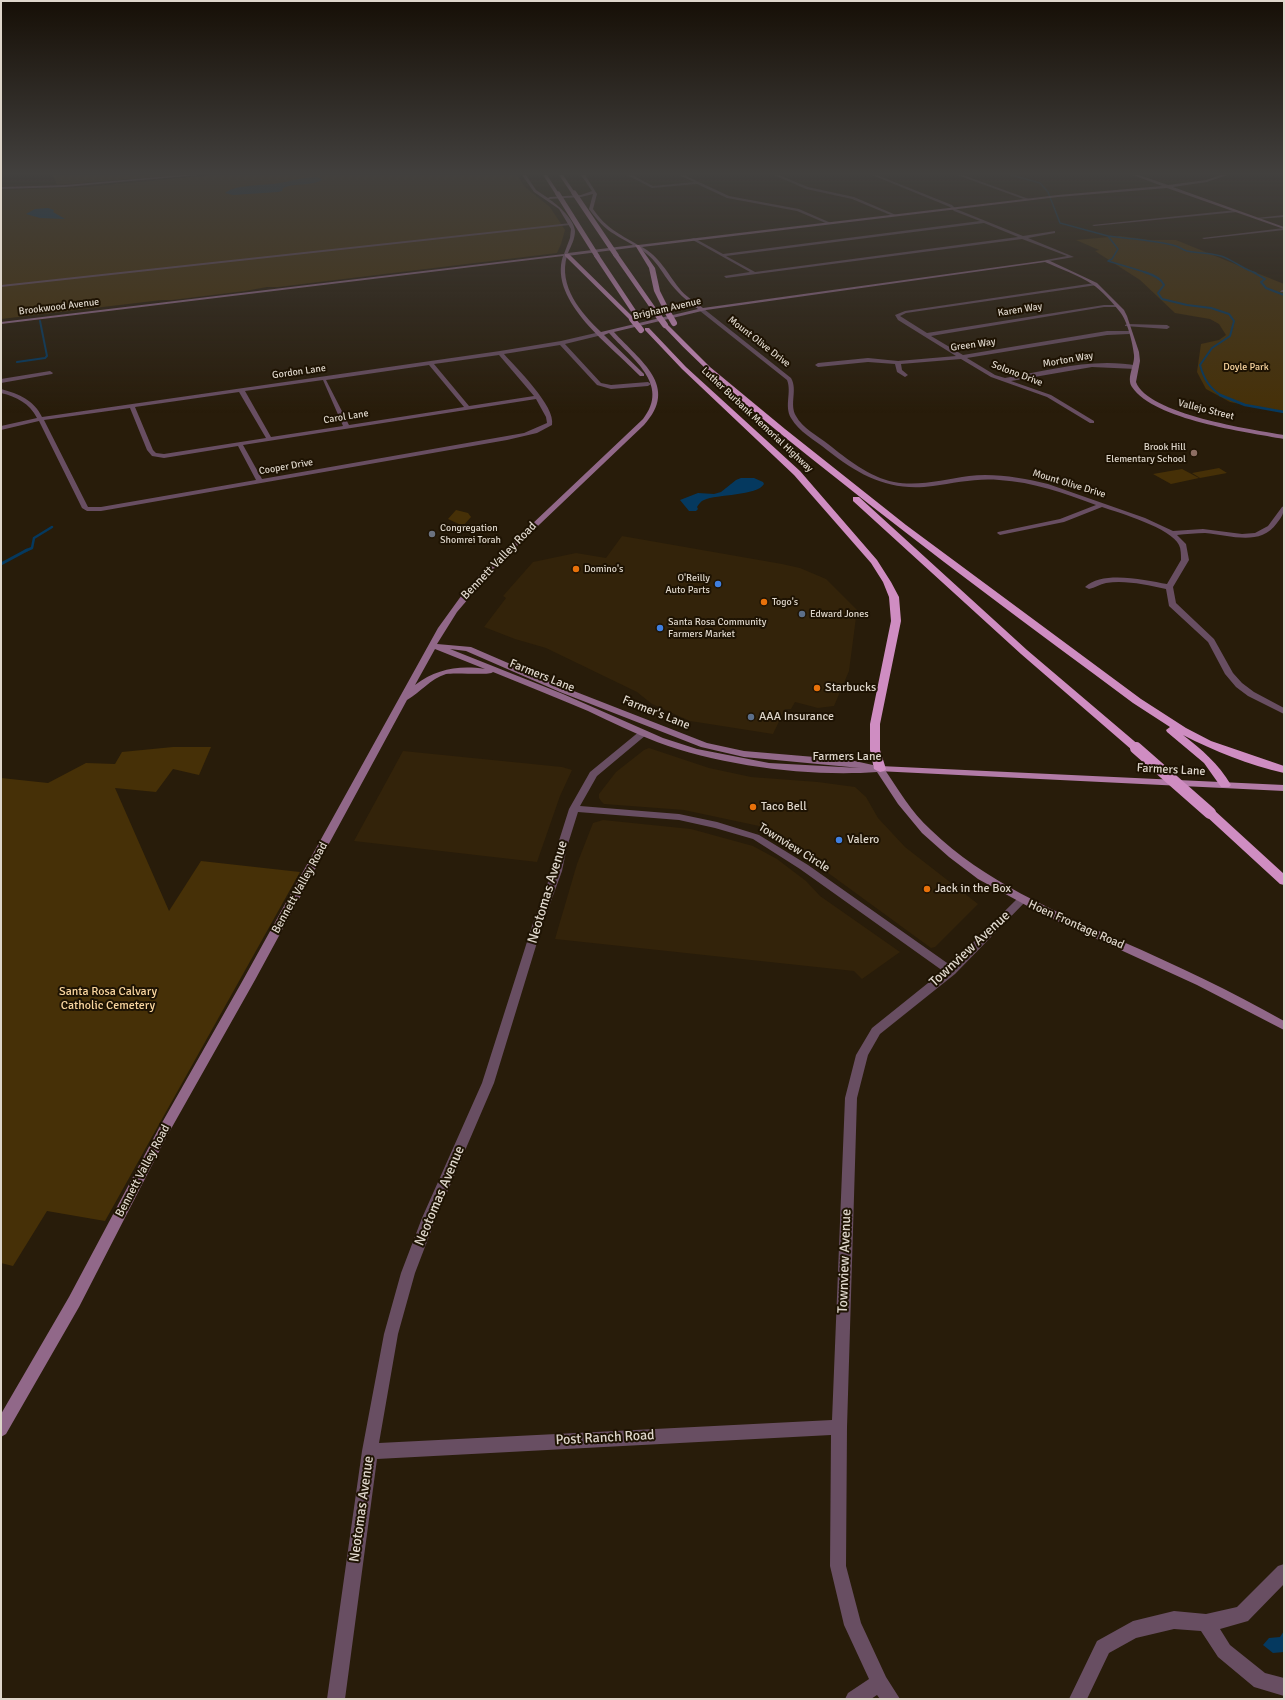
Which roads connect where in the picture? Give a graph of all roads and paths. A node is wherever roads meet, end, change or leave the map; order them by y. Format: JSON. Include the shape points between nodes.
{"nodes":[{"id":1,"x":292,"y":254,"type":"edge"},
{"id":2,"x":572,"y":254,"type":"edge"},
{"id":3,"x":596,"y":254,"type":"edge"},
{"id":4,"x":616,"y":254,"type":"edge"},
{"id":5,"x":644,"y":254,"type":"edge"},
{"id":6,"x":650,"y":254,"type":"edge"},
{"id":7,"x":719,"y":254,"type":"edge"},
{"id":8,"x":735,"y":254,"type":"edge"},
{"id":9,"x":893,"y":254,"type":"edge"},
{"id":10,"x":1063,"y":254,"type":"edge"},
{"id":11,"x":567,"y":255,"type":"junction"},
{"id":12,"x":722,"y":256,"type":"junction"},
{"id":13,"x":1046,"y":261,"type":"junction"},
{"id":14,"x":754,"y":273,"type":"junction"},
{"id":15,"x":726,"y":277,"type":"dead end"},
{"id":16,"x":1095,"y":284,"type":"junction"},
{"id":17,"x":1,"y":286,"type":"edge"},
{"id":18,"x":1117,"y":306,"type":"junction"},
{"id":19,"x":702,"y":310,"type":"junction"},
{"id":20,"x":1,"y":323,"type":"edge"},
{"id":21,"x":1127,"y":325,"type":"junction"},
{"id":22,"x":1167,"y":327,"type":"dead end"},
{"id":23,"x":644,"y":329,"type":"junction"},
{"id":24,"x":610,"y":331,"type":"junction"},
{"id":25,"x":1129,"y":332,"type":"junction"},
{"id":26,"x":600,"y":334,"type":"junction"},
{"id":27,"x":926,"y":335,"type":"junction"},
{"id":28,"x":561,"y":343,"type":"junction"},
{"id":29,"x":500,"y":353,"type":"junction"},
{"id":30,"x":961,"y":357,"type":"junction"},
{"id":31,"x":430,"y":362,"type":"junction"},
{"id":32,"x":898,"y":363,"type":"junction"},
{"id":33,"x":818,"y":365,"type":"dead end"},
{"id":34,"x":1136,"y":367,"type":"junction"},
{"id":35,"x":50,"y":373,"type":"dead end"},
{"id":36,"x":905,"y":375,"type":"dead end"},
{"id":37,"x":1,"y":381,"type":"edge"},
{"id":38,"x":325,"y":381,"type":"dead end"},
{"id":39,"x":1004,"y":381,"type":"junction"},
{"id":40,"x":648,"y":384,"type":"junction"},
{"id":41,"x":241,"y":390,"type":"junction"},
{"id":42,"x":736,"y":390,"type":"junction"},
{"id":43,"x":1,"y":392,"type":"edge"},
{"id":44,"x":655,"y":393,"type":"junction"},
{"id":45,"x":537,"y":397,"type":"junction"},
{"id":46,"x":132,"y":406,"type":"junction"},
{"id":47,"x":467,"y":407,"type":"junction"},
{"id":48,"x":41,"y":419,"type":"junction"},
{"id":49,"x":1092,"y":422,"type":"dead end"},
{"id":50,"x":347,"y":427,"type":"junction"},
{"id":51,"x":1,"y":428,"type":"edge"},
{"id":52,"x":782,"y":430,"type":"junction"},
{"id":53,"x":1284,"y":437,"type":"edge"},
{"id":54,"x":270,"y":440,"type":"junction"},
{"id":55,"x":240,"y":445,"type":"junction"},
{"id":56,"x":260,"y":482,"type":"junction"},
{"id":57,"x":1101,"y":505,"type":"junction"},
{"id":58,"x":1284,"y":508,"type":"edge"},
{"id":59,"x":1000,"y":533,"type":"dead end"},
{"id":60,"x":1172,"y":533,"type":"junction"},
{"id":61,"x":1089,"y":587,"type":"dead end"},
{"id":62,"x":1169,"y":587,"type":"junction"},
{"id":63,"x":432,"y":645,"type":"junction"},
{"id":64,"x":506,"y":675,"type":"junction"},
{"id":65,"x":1137,"y":701,"type":"junction"},
{"id":66,"x":401,"y":702,"type":"junction"},
{"id":67,"x":1284,"y":711,"type":"edge"},
{"id":68,"x":643,"y":733,"type":"junction"},
{"id":69,"x":880,"y":769,"type":"junction"},
{"id":70,"x":1284,"y":770,"type":"edge"},
{"id":71,"x":1226,"y":785,"type":"junction"},
{"id":72,"x":1284,"y":788,"type":"edge"},
{"id":73,"x":574,"y":809,"type":"junction"},
{"id":74,"x":1284,"y":881,"type":"edge"},
{"id":75,"x":1021,"y":900,"type":"junction"},
{"id":76,"x":951,"y":971,"type":"junction"},
{"id":77,"x":1284,"y":1026,"type":"edge"},
{"id":78,"x":839,"y":1426,"type":"junction"},
{"id":79,"x":1,"y":1429,"type":"edge"},
{"id":80,"x":370,"y":1451,"type":"junction"},
{"id":81,"x":1284,"y":1572,"type":"edge"},
{"id":82,"x":1206,"y":1623,"type":"junction"},
{"id":83,"x":880,"y":1683,"type":"junction"},
{"id":84,"x":1284,"y":1687,"type":"edge"},
{"id":85,"x":336,"y":1699,"type":"edge"},
{"id":86,"x":854,"y":1699,"type":"edge"},
{"id":87,"x":891,"y":1699,"type":"edge"},
{"id":88,"x":1078,"y":1699,"type":"edge"}],
"edges":[{"from":1,"to":17,"type":"street"},
{"from":2,"to":11,"type":"street","name":"Brookwood Avenue"},
{"from":3,"to":23,"type":"highway","name":"Luther Burbank Memorial Highway","bridge":true},
{"from":4,"to":42,"type":"highway","name":"Luther Burbank Memorial Highway","bridge":true,"via":[[665,325],[708,368]]},
{"from":5,"to":42,"type":"highway","bridge":true,"via":[[652,268],[657,291],[674,323],[685,339]]},
{"from":6,"to":19,"type":"street","via":[[678,290]]},
{"from":7,"to":12,"type":"street"},
{"from":8,"to":12,"type":"street"},
{"from":9,"to":14,"type":"street"},
{"from":10,"to":13,"type":"street","name":"Brigham Avenue","via":[[1072,258]]},
{"from":11,"to":20,"type":"street","name":"Brookwood Avenue"},
{"from":11,"to":23,"type":"highway","bridge":true},
{"from":11,"to":26,"type":"street","via":[[563,265],[568,293],[582,315]]},
{"from":12,"to":14,"type":"street"},
{"from":13,"to":16,"type":"street","name":"Vallejo Street"},
{"from":13,"to":19,"type":"street","name":"Brigham Avenue"},
{"from":14,"to":15,"type":"street"},
{"from":16,"to":18,"type":"street","name":"Vallejo Street"},
{"from":16,"to":27,"type":"street","name":"Solono Drive","via":[[897,315]]},
{"from":18,"to":21,"type":"street","name":"Vallejo Street","via":[[1125,316]]},
{"from":18,"to":27,"type":"street","name":"Karen Way"},
{"from":19,"to":24,"type":"street","name":"Brigham Avenue"},
{"from":19,"to":57,"type":"street","name":"Mount Olive Drive","via":[[789,379],[792,387],[790,411],[794,419],[832,452],[881,480],[899,485],[919,486],[970,478],[1007,478],[1046,486]]},
{"from":21,"to":22,"type":"street"},
{"from":21,"to":25,"type":"street","name":"Vallejo Street"},
{"from":23,"to":69,"type":"highway","name":"Luther Burbank Memorial Highway","via":[[797,473],[874,562],[891,590],[896,621],[874,729],[874,750]]},
{"from":24,"to":26,"type":"street","name":"Brigham Avenue"},
{"from":24,"to":44,"type":"street","name":"Bennett Valley Road","via":[[644,368],[656,386]]},
{"from":25,"to":30,"type":"street","name":"Green Way","via":[[1107,333]]},
{"from":25,"to":34,"type":"street","name":"Vallejo Street","via":[[1137,356]]},
{"from":26,"to":28,"type":"street","name":"Gordon Lane"},
{"from":26,"to":40,"type":"street"},
{"from":27,"to":30,"type":"street","name":"Solono Drive"},
{"from":28,"to":29,"type":"street","name":"Gordon Lane"},
{"from":28,"to":40,"type":"street","via":[[599,384],[611,387]]},
{"from":29,"to":31,"type":"street","name":"Gordon Lane"},
{"from":29,"to":45,"type":"street","name":"Cooper Drive"},
{"from":30,"to":32,"type":"street","name":"Green Way"},
{"from":30,"to":39,"type":"street","name":"Solono Drive"},
{"from":31,"to":41,"type":"street","name":"Gordon Lane"},
{"from":31,"to":47,"type":"street"},
{"from":32,"to":33,"type":"street","name":"Green Way","via":[[868,360]]},
{"from":32,"to":36,"type":"street","via":[[899,370]]},
{"from":34,"to":39,"type":"street","name":"Morton Way","via":[[1092,365]]},
{"from":34,"to":53,"type":"street","name":"Vallejo Street","via":[[1132,377],[1133,385],[1159,405],[1200,420]]},
{"from":35,"to":37,"type":"street"},
{"from":38,"to":50,"type":"street"},
{"from":39,"to":49,"type":"street","name":"Solono Drive","via":[[1049,396]]},
{"from":40,"to":44,"type":"street"},
{"from":41,"to":46,"type":"street","name":"Gordon Lane"},
{"from":41,"to":54,"type":"street"},
{"from":42,"to":52,"type":"highway","name":"Luther Burbank Memorial Highway"},
{"from":43,"to":48,"type":"street","name":"Cooper Drive","via":[[31,403]]},
{"from":44,"to":63,"type":"street","name":"Bennett Valley Road","via":[[654,407],[649,417],[533,525],[479,580],[456,608]]},
{"from":45,"to":47,"type":"street","name":"Carol Lane"},
{"from":45,"to":56,"type":"street","name":"Cooper Drive","via":[[551,419],[548,426],[532,433]]},
{"from":46,"to":48,"type":"street","name":"Gordon Lane"},
{"from":46,"to":55,"type":"street","name":"Carol Lane","via":[[154,455]]},
{"from":47,"to":50,"type":"street","name":"Carol Lane"},
{"from":48,"to":51,"type":"street","name":"Gordon Lane"},
{"from":48,"to":56,"type":"street","name":"Cooper Drive","via":[[87,509],[101,509]]},
{"from":50,"to":54,"type":"street","name":"Carol Lane"},
{"from":52,"to":65,"type":"highway","via":[[942,558]]},
{"from":52,"to":74,"type":"highway","bridge":true,"via":[[1024,652],[1210,813]]},
{"from":54,"to":55,"type":"street","name":"Carol Lane"},
{"from":55,"to":56,"type":"street"},
{"from":57,"to":59,"type":"street","via":[[1062,522]]},
{"from":57,"to":60,"type":"street","name":"Mount Olive Drive","via":[[1143,518]]},
{"from":58,"to":60,"type":"street","via":[[1270,528],[1255,535],[1197,531]]},
{"from":60,"to":62,"type":"street","name":"Mount Olive Drive","via":[[1182,544],[1185,560]]},
{"from":61,"to":62,"type":"street","via":[[1114,581]]},
{"from":62,"to":67,"type":"street","via":[[1172,604],[1212,641],[1229,674],[1239,685],[1250,694]]},
{"from":63,"to":64,"type":"street","name":"Farmers Lane"},
{"from":63,"to":66,"type":"street","name":"Bennett Valley Road"},
{"from":63,"to":69,"type":"street","name":"Farmer's Lane","via":[[468,649],[563,690],[704,745],[744,754],[850,763]]},
{"from":64,"to":66,"type":"street","via":[[476,670],[444,673],[431,678]]},
{"from":64,"to":68,"type":"street","name":"Farmers Lane"},
{"from":65,"to":70,"type":"highway","via":[[1207,743],[1249,760]]},
{"from":65,"to":71,"type":"highway","via":[[1209,760]]},
{"from":66,"to":79,"type":"street","name":"Bennett Valley Road","via":[[163,1132],[74,1302]]},
{"from":68,"to":69,"type":"street","name":"Farmers Lane","via":[[695,751],[769,766],[852,772]]},
{"from":68,"to":73,"type":"street","name":"Neotomas Avenue","via":[[593,774]]},
{"from":69,"to":71,"type":"main road","name":"Farmers Lane"},
{"from":69,"to":75,"type":"street","name":"Hoen Frontage Road","via":[[905,809],[934,840],[972,870]]},
{"from":71,"to":72,"type":"main road","name":"Farmers Lane"},
{"from":73,"to":76,"type":"street","name":"Townview Circle","via":[[679,817],[756,837],[804,867]]},
{"from":73,"to":80,"type":"street","name":"Neotomas Avenue","via":[[557,871],[488,1083],[429,1218],[408,1274],[391,1334]]},
{"from":75,"to":76,"type":"street","name":"Townview Avenue"},
{"from":75,"to":77,"type":"street","name":"Hoen Frontage Road","via":[[1201,981]]},
{"from":76,"to":78,"type":"street","name":"Townview Avenue","via":[[876,1031],[862,1055],[851,1098]]},
{"from":78,"to":80,"type":"street","name":"Post Ranch Road"},
{"from":78,"to":83,"type":"street","name":"Townview Avenue","via":[[838,1566],[854,1625]]},
{"from":80,"to":85,"type":"street","name":"Neotomas Avenue"},
{"from":81,"to":82,"type":"street","via":[[1242,1615]]},
{"from":82,"to":84,"type":"street","via":[[1224,1651],[1260,1681]]},
{"from":82,"to":88,"type":"street","via":[[1174,1620],[1133,1630],[1103,1647]]},
{"from":83,"to":86,"type":"street"},
{"from":83,"to":87,"type":"street","name":"Townview Avenue"}]}
